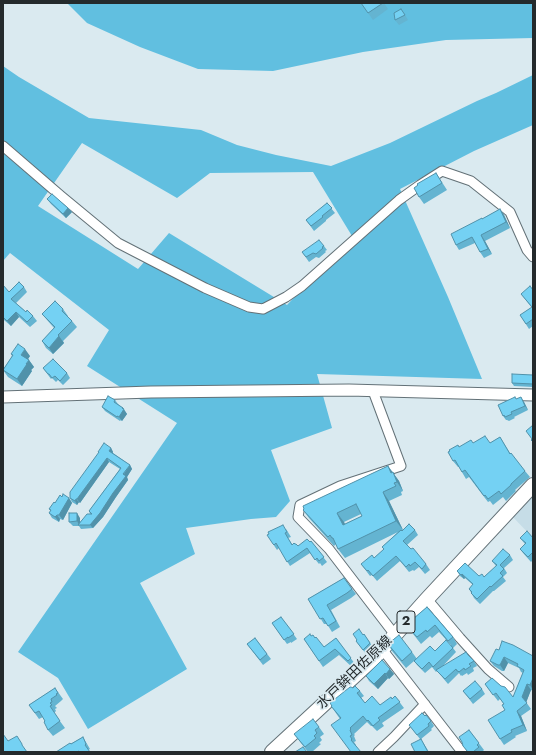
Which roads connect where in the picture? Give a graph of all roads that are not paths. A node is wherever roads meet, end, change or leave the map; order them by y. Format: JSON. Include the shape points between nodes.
{"nodes":[{"id":1,"x":3,"y":146,"type":"edge"},
{"id":2,"x":533,"y":257,"type":"edge"},
{"id":3,"x":373,"y":391,"type":"junction"},
{"id":4,"x":533,"y":395,"type":"edge"},
{"id":5,"x":3,"y":397,"type":"edge"},
{"id":6,"x":533,"y":485,"type":"edge"},
{"id":7,"x":427,"y":598,"type":"junction"},
{"id":8,"x":395,"y":634,"type":"junction"},
{"id":9,"x":382,"y":649,"type":"junction"},
{"id":10,"x":509,"y":687,"type":"dead end"},
{"id":11,"x":425,"y":704,"type":"junction"},
{"id":12,"x":272,"y":752,"type":"edge"},
{"id":13,"x":378,"y":752,"type":"edge"},
{"id":14,"x":462,"y":752,"type":"edge"}],
"edges":[{"from":1,"to":2,"type":"street","via":[[118,242],[205,288],[249,307],[263,308],[302,286],[399,200],[442,171],[471,181],[510,212],[527,250]]},
{"from":3,"to":4,"type":"street"},
{"from":3,"to":5,"type":"street","via":[[151,392]]},
{"from":3,"to":8,"type":"street","via":[[401,466],[340,486],[300,505],[298,517],[329,549]]},
{"from":6,"to":7,"type":"main road","name":"水戸鉾田佐原線","number":"2"},
{"from":7,"to":8,"type":"main road","name":"水戸鉾田佐原線","number":"2"},
{"from":7,"to":10,"type":"street","via":[[488,669]]},
{"from":8,"to":9,"type":"main road","name":"水戸鉾田佐原線","number":"2"},
{"from":9,"to":11,"type":"street"},
{"from":9,"to":12,"type":"main road","name":"水戸鉾田佐原線","number":"2"},
{"from":11,"to":13,"type":"street"},
{"from":11,"to":14,"type":"street"}]}
